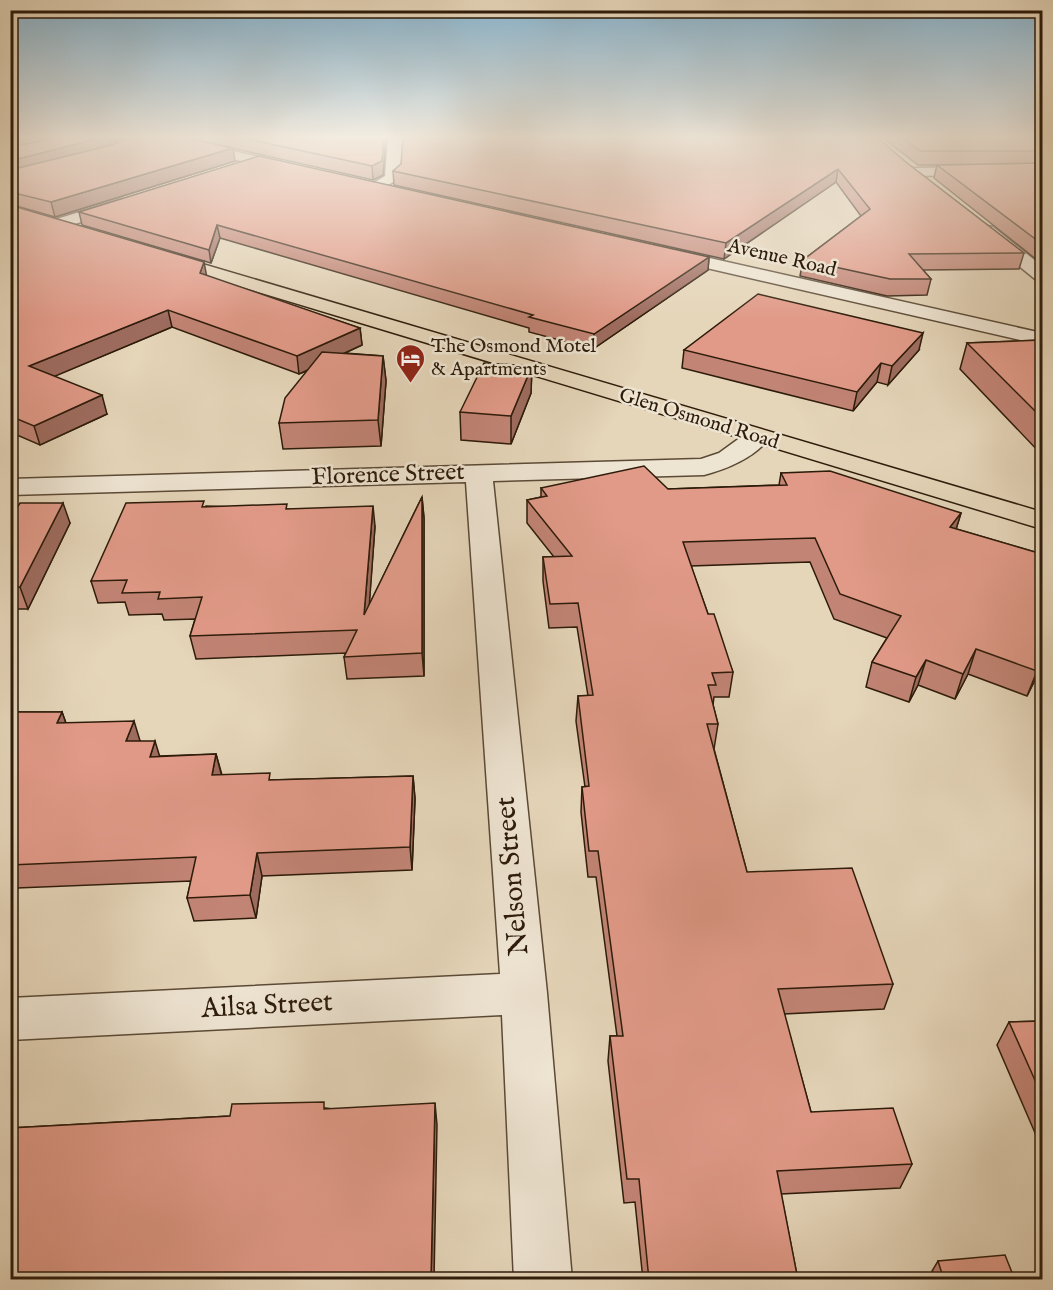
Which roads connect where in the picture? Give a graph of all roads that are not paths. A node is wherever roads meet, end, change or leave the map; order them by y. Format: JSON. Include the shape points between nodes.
{"nodes":[{"id":1,"x":139,"y":199,"type":"edge"},
{"id":2,"x":33,"y":218,"type":"edge"},
{"id":3,"x":977,"y":224,"type":"edge"},
{"id":4,"x":56,"y":225,"type":"junction"},
{"id":5,"x":93,"y":236,"type":"edge"},
{"id":6,"x":652,"y":250,"type":"edge"},
{"id":7,"x":147,"y":252,"type":"edge"},
{"id":8,"x":1042,"y":275,"type":"edge"},
{"id":9,"x":1042,"y":339,"type":"edge"},
{"id":10,"x":757,"y":436,"type":"junction"},
{"id":11,"x":479,"y":473,"type":"junction"},
{"id":12,"x":10,"y":487,"type":"edge"},
{"id":13,"x":1042,"y":521,"type":"edge"},
{"id":14,"x":524,"y":993,"type":"junction"},
{"id":15,"x":10,"y":1019,"type":"edge"},
{"id":16,"x":543,"y":1280,"type":"edge"}],
"edges":[{"from":1,"to":4,"type":"street"},
{"from":2,"to":4,"type":"highway"},
{"from":3,"to":8,"type":"street"},
{"from":4,"to":5,"type":"highway"},
{"from":6,"to":9,"type":"street","name":"Avenue Road"},
{"from":7,"to":10,"type":"highway","name":"Glen Osmond Road"},
{"from":10,"to":11,"type":"street","name":"Florence Street","via":[[728,458],[704,467]]},
{"from":10,"to":13,"type":"highway","name":"Glen Osmond Road"},
{"from":11,"to":12,"type":"street","name":"Florence Street"},
{"from":11,"to":14,"type":"street","name":"Nelson Street"},
{"from":14,"to":15,"type":"street","name":"Ailsa Street"},
{"from":14,"to":16,"type":"street","name":"Nelson Street"}]}
